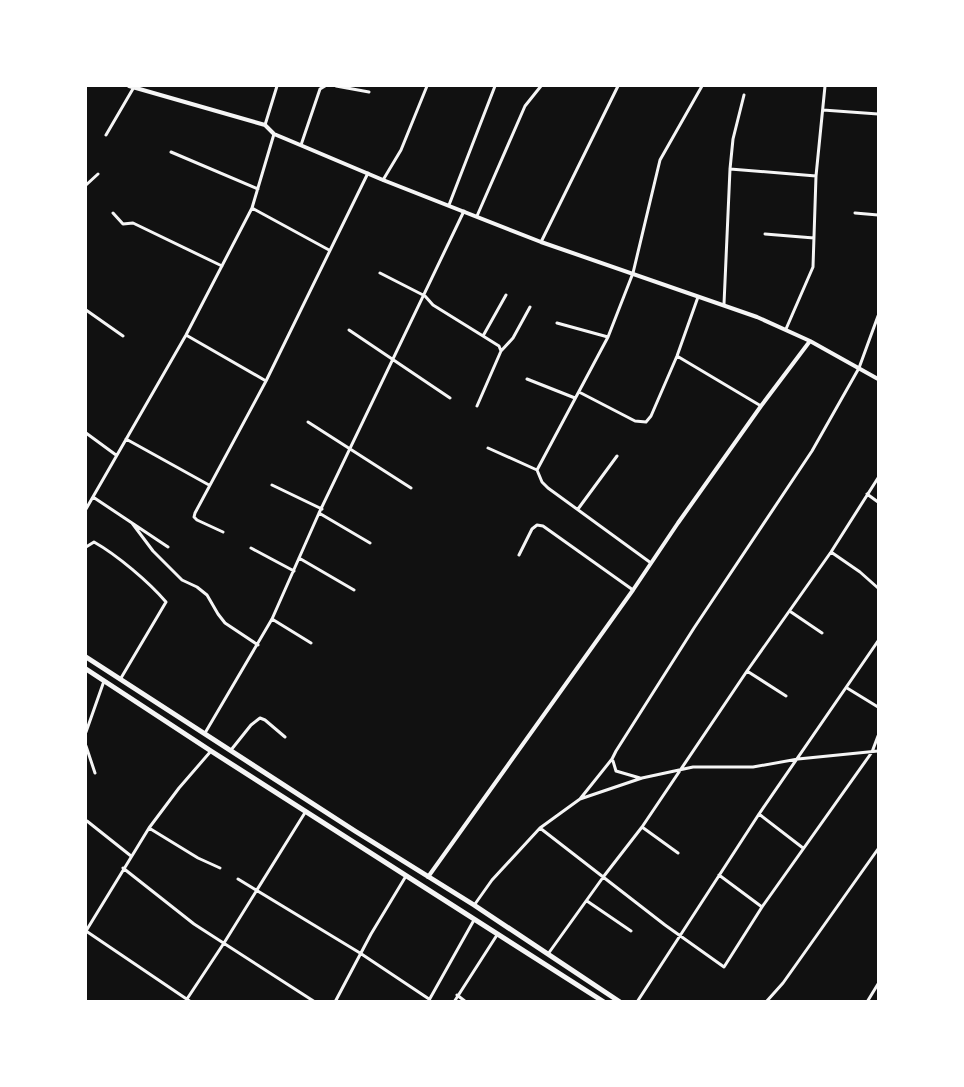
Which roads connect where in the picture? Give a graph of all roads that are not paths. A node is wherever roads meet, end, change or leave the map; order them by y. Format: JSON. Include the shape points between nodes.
{"nodes":[{"id":1,"x":132,"y":86,"type":"edge"},
{"id":2,"x":277,"y":86,"type":"edge"},
{"id":3,"x":325,"y":86,"type":"edge"},
{"id":4,"x":336,"y":86,"type":"edge"},
{"id":5,"x":427,"y":86,"type":"edge"},
{"id":6,"x":495,"y":86,"type":"edge"},
{"id":7,"x":540,"y":86,"type":"edge"},
{"id":8,"x":618,"y":86,"type":"edge"},
{"id":9,"x":702,"y":86,"type":"edge"},
{"id":10,"x":825,"y":86,"type":"edge"},
{"id":11,"x":369,"y":92,"type":"dead end"},
{"id":12,"x":744,"y":95,"type":"dead end"},
{"id":13,"x":823,"y":110,"type":"junction"},
{"id":14,"x":879,"y":114,"type":"edge"},
{"id":15,"x":265,"y":125,"type":"junction"},
{"id":16,"x":274,"y":134,"type":"junction"},
{"id":17,"x":106,"y":135,"type":"dead end"},
{"id":18,"x":301,"y":145,"type":"junction"},
{"id":19,"x":171,"y":152,"type":"dead end"},
{"id":20,"x":730,"y":169,"type":"junction"},
{"id":21,"x":368,"y":173,"type":"junction"},
{"id":22,"x":98,"y":174,"type":"dead end"},
{"id":23,"x":816,"y":176,"type":"junction"},
{"id":24,"x":383,"y":180,"type":"junction"},
{"id":25,"x":86,"y":185,"type":"edge"},
{"id":26,"x":258,"y":189,"type":"junction"},
{"id":27,"x":448,"y":205,"type":"junction"},
{"id":28,"x":252,"y":208,"type":"junction"},
{"id":29,"x":464,"y":212,"type":"junction"},
{"id":30,"x":113,"y":213,"type":"dead end"},
{"id":31,"x":855,"y":213,"type":"dead end"},
{"id":32,"x":879,"y":215,"type":"edge"},
{"id":33,"x":477,"y":216,"type":"junction"},
{"id":34,"x":765,"y":234,"type":"dead end"},
{"id":35,"x":815,"y":238,"type":"junction"},
{"id":36,"x":541,"y":242,"type":"junction"},
{"id":37,"x":329,"y":250,"type":"junction"},
{"id":38,"x":222,"y":266,"type":"junction"},
{"id":39,"x":380,"y":273,"type":"dead end"},
{"id":40,"x":633,"y":273,"type":"junction"},
{"id":41,"x":506,"y":295,"type":"dead end"},
{"id":42,"x":698,"y":295,"type":"junction"},
{"id":43,"x":425,"y":296,"type":"junction"},
{"id":44,"x":724,"y":304,"type":"junction"},
{"id":45,"x":530,"y":307,"type":"dead end"},
{"id":46,"x":86,"y":310,"type":"edge"},
{"id":47,"x":879,"y":316,"type":"edge"},
{"id":48,"x":557,"y":323,"type":"dead end"},
{"id":49,"x":786,"y":329,"type":"junction"},
{"id":50,"x":349,"y":330,"type":"dead end"},
{"id":51,"x":186,"y":335,"type":"junction"},
{"id":52,"x":123,"y":336,"type":"dead end"},
{"id":53,"x":483,"y":336,"type":"junction"},
{"id":54,"x":608,"y":337,"type":"junction"},
{"id":55,"x":810,"y":341,"type":"junction"},
{"id":56,"x":501,"y":351,"type":"junction"},
{"id":57,"x":677,"y":356,"type":"junction"},
{"id":58,"x":394,"y":361,"type":"junction"},
{"id":59,"x":859,"y":368,"type":"junction"},
{"id":60,"x":527,"y":379,"type":"dead end"},
{"id":61,"x":879,"y":379,"type":"edge"},
{"id":62,"x":266,"y":381,"type":"junction"},
{"id":63,"x":579,"y":392,"type":"junction"},
{"id":64,"x":450,"y":398,"type":"dead end"},
{"id":65,"x":575,"y":398,"type":"junction"},
{"id":66,"x":477,"y":406,"type":"dead end"},
{"id":67,"x":761,"y":406,"type":"junction"},
{"id":68,"x":308,"y":422,"type":"dead end"},
{"id":69,"x":86,"y":433,"type":"edge"},
{"id":70,"x":126,"y":439,"type":"junction"},
{"id":71,"x":488,"y":448,"type":"dead end"},
{"id":72,"x":350,"y":450,"type":"junction"},
{"id":73,"x":116,"y":455,"type":"junction"},
{"id":74,"x":617,"y":456,"type":"dead end"},
{"id":75,"x":537,"y":470,"type":"junction"},
{"id":76,"x":879,"y":478,"type":"edge"},
{"id":77,"x":272,"y":484,"type":"dead end"},
{"id":78,"x":209,"y":485,"type":"junction"},
{"id":79,"x":411,"y":488,"type":"dead end"},
{"id":80,"x":867,"y":494,"type":"junction"},
{"id":81,"x":93,"y":497,"type":"junction"},
{"id":82,"x":879,"y":502,"type":"edge"},
{"id":83,"x":86,"y":508,"type":"edge"},
{"id":84,"x":578,"y":509,"type":"junction"},
{"id":85,"x":321,"y":511,"type":"junction"},
{"id":86,"x":132,"y":523,"type":"junction"},
{"id":87,"x":223,"y":532,"type":"dead end"},
{"id":88,"x":370,"y":543,"type":"dead end"},
{"id":89,"x":86,"y":547,"type":"edge"},
{"id":90,"x":168,"y":547,"type":"dead end"},
{"id":91,"x":251,"y":548,"type":"dead end"},
{"id":92,"x":831,"y":552,"type":"junction"},
{"id":93,"x":519,"y":555,"type":"dead end"},
{"id":94,"x":299,"y":558,"type":"junction"},
{"id":95,"x":651,"y":563,"type":"junction"},
{"id":96,"x":294,"y":571,"type":"junction"},
{"id":97,"x":879,"y":588,"type":"edge"},
{"id":98,"x":354,"y":590,"type":"dead end"},
{"id":99,"x":633,"y":590,"type":"junction"},
{"id":100,"x":791,"y":612,"type":"junction"},
{"id":101,"x":272,"y":619,"type":"junction"},
{"id":102,"x":822,"y":633,"type":"dead end"},
{"id":103,"x":879,"y":641,"type":"edge"},
{"id":104,"x":311,"y":643,"type":"dead end"},
{"id":105,"x":258,"y":645,"type":"junction"},
{"id":106,"x":86,"y":657,"type":"edge"},
{"id":107,"x":86,"y":669,"type":"edge"},
{"id":108,"x":747,"y":671,"type":"junction"},
{"id":109,"x":120,"y":680,"type":"junction"},
{"id":110,"x":104,"y":681,"type":"junction"},
{"id":111,"x":847,"y":688,"type":"junction"},
{"id":112,"x":786,"y":696,"type":"dead end"},
{"id":113,"x":879,"y":707,"type":"edge"},
{"id":114,"x":86,"y":732,"type":"edge"},
{"id":115,"x":205,"y":734,"type":"junction"},
{"id":116,"x":879,"y":736,"type":"edge"},
{"id":117,"x":285,"y":737,"type":"dead end"},
{"id":118,"x":86,"y":746,"type":"edge"},
{"id":119,"x":231,"y":750,"type":"junction"},
{"id":120,"x":211,"y":751,"type":"junction"},
{"id":121,"x":879,"y":751,"type":"edge"},
{"id":122,"x":872,"y":752,"type":"junction"},
{"id":123,"x":612,"y":759,"type":"junction"},
{"id":124,"x":798,"y":759,"type":"junction"},
{"id":125,"x":681,"y":769,"type":"junction"},
{"id":126,"x":95,"y":773,"type":"dead end"},
{"id":127,"x":642,"y":778,"type":"junction"},
{"id":128,"x":580,"y":799,"type":"junction"},
{"id":129,"x":306,"y":811,"type":"junction"},
{"id":130,"x":759,"y":814,"type":"junction"},
{"id":131,"x":87,"y":821,"type":"edge"},
{"id":132,"x":642,"y":827,"type":"junction"},
{"id":133,"x":149,"y":828,"type":"junction"},
{"id":134,"x":540,"y":828,"type":"junction"},
{"id":135,"x":803,"y":848,"type":"junction"},
{"id":136,"x":879,"y":849,"type":"edge"},
{"id":137,"x":678,"y":854,"type":"dead end"},
{"id":138,"x":131,"y":856,"type":"junction"},
{"id":139,"x":123,"y":868,"type":"junction"},
{"id":140,"x":220,"y":868,"type":"dead end"},
{"id":141,"x":719,"y":875,"type":"junction"},
{"id":142,"x":406,"y":876,"type":"junction"},
{"id":143,"x":604,"y":876,"type":"junction"},
{"id":144,"x":428,"y":877,"type":"junction"},
{"id":145,"x":238,"y":879,"type":"dead end"},
{"id":146,"x":256,"y":891,"type":"junction"},
{"id":147,"x":587,"y":901,"type":"junction"},
{"id":148,"x":474,"y":905,"type":"junction"},
{"id":149,"x":762,"y":907,"type":"junction"},
{"id":150,"x":475,"y":918,"type":"junction"},
{"id":151,"x":86,"y":931,"type":"edge"},
{"id":152,"x":631,"y":932,"type":"dead end"},
{"id":153,"x":499,"y":933,"type":"junction"},
{"id":154,"x":679,"y":934,"type":"junction"},
{"id":155,"x":224,"y":943,"type":"junction"},
{"id":156,"x":360,"y":953,"type":"junction"},
{"id":157,"x":548,"y":954,"type":"junction"},
{"id":158,"x":879,"y":984,"type":"edge"},
{"id":159,"x":458,"y":995,"type":"junction"},
{"id":160,"x":428,"y":1000,"type":"edge"},
{"id":161,"x":187,"y":1001,"type":"edge"},
{"id":162,"x":315,"y":1002,"type":"edge"},
{"id":163,"x":335,"y":1002,"type":"edge"},
{"id":164,"x":454,"y":1002,"type":"edge"},
{"id":165,"x":466,"y":1002,"type":"edge"},
{"id":166,"x":604,"y":1002,"type":"edge"},
{"id":167,"x":620,"y":1002,"type":"edge"},
{"id":168,"x":637,"y":1002,"type":"edge"},
{"id":169,"x":766,"y":1002,"type":"edge"},
{"id":170,"x":867,"y":1002,"type":"edge"}],
"edges":[{"from":1,"to":15,"type":"street"},
{"from":1,"to":17,"type":"street"},
{"from":2,"to":15,"type":"street"},
{"from":3,"to":18,"type":"street","via":[[320,89]]},
{"from":4,"to":11,"type":"street"},
{"from":5,"to":24,"type":"street","via":[[401,150]]},
{"from":6,"to":27,"type":"street"},
{"from":7,"to":33,"type":"street","via":[[525,106]]},
{"from":8,"to":36,"type":"street"},
{"from":9,"to":40,"type":"street","via":[[660,160]]},
{"from":10,"to":13,"type":"street"},
{"from":12,"to":20,"type":"street"},
{"from":13,"to":14,"type":"street"},
{"from":13,"to":23,"type":"street"},
{"from":15,"to":16,"type":"street"},
{"from":16,"to":18,"type":"street"},
{"from":16,"to":26,"type":"street"},
{"from":18,"to":21,"type":"street"},
{"from":19,"to":26,"type":"street"},
{"from":20,"to":23,"type":"street"},
{"from":20,"to":44,"type":"street"},
{"from":21,"to":24,"type":"street"},
{"from":21,"to":37,"type":"street"},
{"from":22,"to":25,"type":"street"},
{"from":23,"to":35,"type":"street"},
{"from":24,"to":27,"type":"street"},
{"from":26,"to":28,"type":"street"},
{"from":27,"to":29,"type":"street"},
{"from":28,"to":37,"type":"street"},
{"from":28,"to":38,"type":"street"},
{"from":29,"to":33,"type":"street"},
{"from":29,"to":43,"type":"street"},
{"from":30,"to":38,"type":"street","via":[[123,224],[133,223]]},
{"from":31,"to":32,"type":"street"},
{"from":33,"to":36,"type":"street"},
{"from":34,"to":35,"type":"street"},
{"from":35,"to":49,"type":"street","via":[[812,273]]},
{"from":36,"to":40,"type":"street"},
{"from":37,"to":62,"type":"street"},
{"from":38,"to":51,"type":"street"},
{"from":39,"to":43,"type":"street"},
{"from":40,"to":42,"type":"street"},
{"from":40,"to":54,"type":"street"},
{"from":41,"to":53,"type":"street"},
{"from":42,"to":44,"type":"street"},
{"from":42,"to":57,"type":"street"},
{"from":43,"to":53,"type":"street"},
{"from":43,"to":58,"type":"street"},
{"from":44,"to":49,"type":"street"},
{"from":45,"to":56,"type":"street"},
{"from":46,"to":52,"type":"street"},
{"from":47,"to":59,"type":"street"},
{"from":48,"to":54,"type":"street"},
{"from":49,"to":55,"type":"street"},
{"from":50,"to":58,"type":"street"},
{"from":51,"to":62,"type":"street"},
{"from":51,"to":70,"type":"street"},
{"from":53,"to":56,"type":"street"},
{"from":54,"to":63,"type":"street"},
{"from":55,"to":59,"type":"street"},
{"from":55,"to":67,"type":"street"},
{"from":56,"to":66,"type":"street"},
{"from":57,"to":63,"type":"street","via":[[646,422],[635,421]]},
{"from":57,"to":67,"type":"street"},
{"from":58,"to":64,"type":"street"},
{"from":58,"to":72,"type":"street"},
{"from":59,"to":61,"type":"street"},
{"from":59,"to":123,"type":"street","via":[[806,460],[694,627]]},
{"from":60,"to":65,"type":"street"},
{"from":62,"to":78,"type":"street"},
{"from":63,"to":65,"type":"street"},
{"from":65,"to":75,"type":"street"},
{"from":67,"to":95,"type":"street"},
{"from":68,"to":72,"type":"street"},
{"from":69,"to":73,"type":"street"},
{"from":70,"to":73,"type":"street"},
{"from":70,"to":78,"type":"street"},
{"from":71,"to":75,"type":"street"},
{"from":72,"to":79,"type":"street"},
{"from":72,"to":85,"type":"street"},
{"from":73,"to":81,"type":"street"},
{"from":74,"to":84,"type":"street"},
{"from":75,"to":84,"type":"street","via":[[542,482]]},
{"from":76,"to":80,"type":"street"},
{"from":77,"to":85,"type":"street"},
{"from":78,"to":87,"type":"street","via":[[194,517]]},
{"from":80,"to":82,"type":"street"},
{"from":80,"to":92,"type":"street"},
{"from":81,"to":83,"type":"street"},
{"from":81,"to":86,"type":"street"},
{"from":84,"to":95,"type":"street"},
{"from":85,"to":88,"type":"street"},
{"from":85,"to":94,"type":"street"},
{"from":86,"to":90,"type":"street"},
{"from":86,"to":105,"type":"street","via":[[182,580],[207,595],[225,623]]},
{"from":89,"to":109,"type":"street","via":[[94,542],[102,547],[166,602]]},
{"from":91,"to":96,"type":"street"},
{"from":92,"to":97,"type":"street"},
{"from":92,"to":100,"type":"street"},
{"from":93,"to":99,"type":"street","via":[[532,529],[543,526]]},
{"from":94,"to":96,"type":"street"},
{"from":94,"to":98,"type":"street"},
{"from":95,"to":99,"type":"street"},
{"from":96,"to":101,"type":"street"},
{"from":99,"to":144,"type":"street"},
{"from":100,"to":102,"type":"street"},
{"from":100,"to":108,"type":"street"},
{"from":101,"to":104,"type":"street"},
{"from":101,"to":105,"type":"street"},
{"from":103,"to":111,"type":"street"},
{"from":105,"to":115,"type":"street"},
{"from":106,"to":109,"type":"highway"},
{"from":107,"to":110,"type":"highway"},
{"from":108,"to":112,"type":"street"},
{"from":108,"to":125,"type":"street"},
{"from":109,"to":115,"type":"highway"},
{"from":110,"to":114,"type":"street"},
{"from":110,"to":120,"type":"highway"},
{"from":111,"to":113,"type":"street"},
{"from":111,"to":124,"type":"street"},
{"from":115,"to":119,"type":"highway"},
{"from":116,"to":122,"type":"street"},
{"from":117,"to":119,"type":"street","via":[[260,718]]},
{"from":118,"to":126,"type":"street"},
{"from":119,"to":144,"type":"highway"},
{"from":120,"to":129,"type":"highway"},
{"from":120,"to":133,"type":"street"},
{"from":121,"to":122,"type":"street"},
{"from":122,"to":124,"type":"street"},
{"from":122,"to":135,"type":"street"},
{"from":123,"to":127,"type":"street","via":[[616,771]]},
{"from":123,"to":128,"type":"street"},
{"from":124,"to":125,"type":"street","via":[[753,767]]},
{"from":124,"to":130,"type":"street"},
{"from":125,"to":127,"type":"street"},
{"from":125,"to":132,"type":"street"},
{"from":127,"to":128,"type":"street"},
{"from":128,"to":134,"type":"street"},
{"from":129,"to":142,"type":"highway"},
{"from":129,"to":146,"type":"street"},
{"from":130,"to":135,"type":"street"},
{"from":130,"to":141,"type":"street"},
{"from":131,"to":138,"type":"street"},
{"from":132,"to":137,"type":"street"},
{"from":132,"to":143,"type":"street"},
{"from":133,"to":138,"type":"street"},
{"from":133,"to":140,"type":"street"},
{"from":134,"to":143,"type":"street"},
{"from":134,"to":148,"type":"street"},
{"from":135,"to":149,"type":"street"},
{"from":136,"to":169,"type":"street"},
{"from":138,"to":139,"type":"street"},
{"from":139,"to":151,"type":"street"},
{"from":139,"to":155,"type":"street"},
{"from":141,"to":149,"type":"street"},
{"from":141,"to":154,"type":"street"},
{"from":142,"to":150,"type":"highway"},
{"from":142,"to":156,"type":"street"},
{"from":143,"to":147,"type":"street"},
{"from":143,"to":154,"type":"street"},
{"from":144,"to":148,"type":"highway"},
{"from":145,"to":146,"type":"street"},
{"from":146,"to":155,"type":"street"},
{"from":146,"to":156,"type":"street"},
{"from":147,"to":152,"type":"street"},
{"from":147,"to":157,"type":"street"},
{"from":148,"to":157,"type":"highway"},
{"from":149,"to":154,"type":"street","via":[[724,967]]},
{"from":150,"to":153,"type":"highway"},
{"from":150,"to":160,"type":"street"},
{"from":151,"to":161,"type":"street"},
{"from":153,"to":159,"type":"street"},
{"from":153,"to":166,"type":"highway"},
{"from":154,"to":168,"type":"street"},
{"from":155,"to":161,"type":"street"},
{"from":155,"to":162,"type":"street"},
{"from":156,"to":160,"type":"street"},
{"from":156,"to":163,"type":"street"},
{"from":157,"to":167,"type":"highway"},
{"from":158,"to":170,"type":"street"},
{"from":159,"to":164,"type":"street"},
{"from":159,"to":165,"type":"street"}]}
